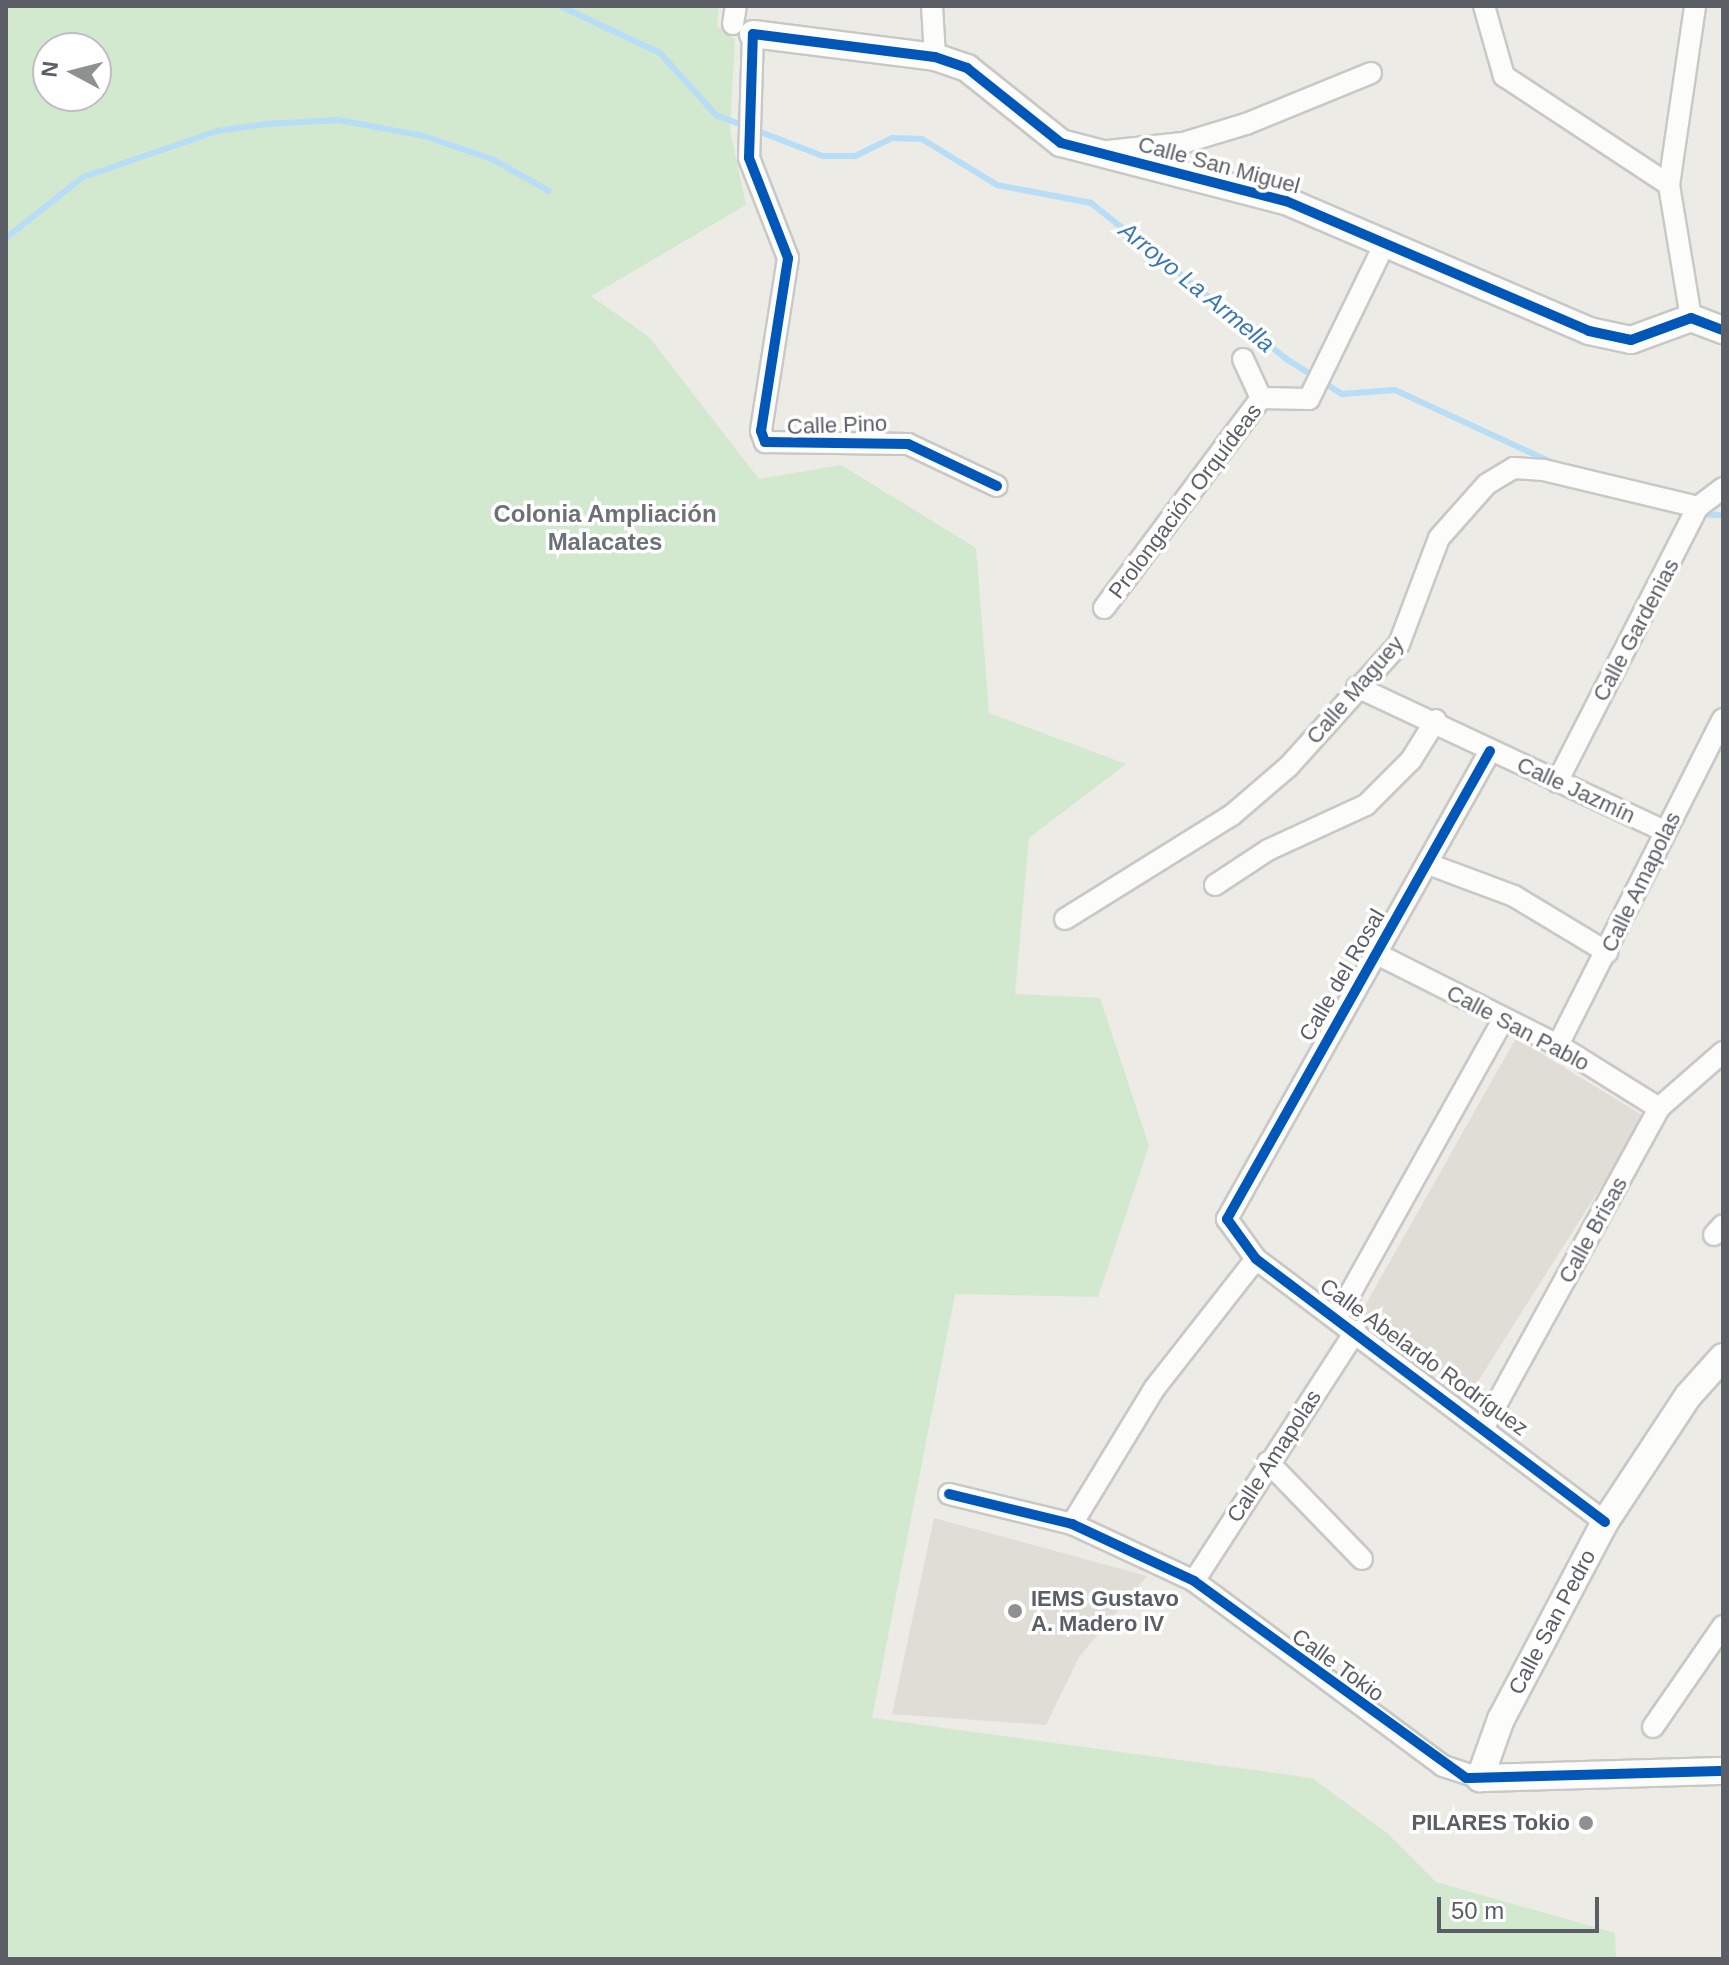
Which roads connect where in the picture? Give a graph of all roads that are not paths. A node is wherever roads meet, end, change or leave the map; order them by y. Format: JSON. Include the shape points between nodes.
{"nodes":[{"id":1,"x":932,"y":6,"type":"edge"},
{"id":2,"x":1484,"y":6,"type":"edge"},
{"id":3,"x":1695,"y":6,"type":"edge"},
{"id":4,"x":741,"y":21,"type":"edge"},
{"id":5,"x":935,"y":57,"type":"junction"},
{"id":6,"x":1371,"y":73,"type":"dead end"},
{"id":7,"x":1094,"y":152,"type":"junction"},
{"id":8,"x":1669,"y":185,"type":"junction"},
{"id":9,"x":1386,"y":241,"type":"junction"},
{"id":10,"x":1691,"y":318,"type":"junction"},
{"id":11,"x":1723,"y":330,"type":"edge"},
{"id":12,"x":1243,"y":359,"type":"dead end"},
{"id":13,"x":1261,"y":398,"type":"junction"},
{"id":14,"x":997,"y":486,"type":"dead end"},
{"id":15,"x":1723,"y":488,"type":"edge"},
{"id":16,"x":1695,"y":515,"type":"junction"},
{"id":17,"x":1104,"y":608,"type":"dead end"},
{"id":18,"x":1357,"y":687,"type":"junction"},
{"id":19,"x":1723,"y":719,"type":"edge"},
{"id":20,"x":1436,"y":720,"type":"junction"},
{"id":21,"x":1490,"y":751,"type":"junction"},
{"id":22,"x":1557,"y":782,"type":"junction"},
{"id":23,"x":1665,"y":831,"type":"junction"},
{"id":24,"x":1431,"y":865,"type":"junction"},
{"id":25,"x":1215,"y":885,"type":"dead end"},
{"id":26,"x":1065,"y":919,"type":"dead end"},
{"id":27,"x":1607,"y":952,"type":"junction"},
{"id":28,"x":1375,"y":953,"type":"junction"},
{"id":29,"x":1503,"y":1020,"type":"junction"},
{"id":30,"x":1558,"y":1045,"type":"junction"},
{"id":31,"x":1723,"y":1052,"type":"edge"},
{"id":32,"x":1659,"y":1108,"type":"junction"},
{"id":33,"x":1227,"y":1219,"type":"joint"},
{"id":34,"x":1256,"y":1259,"type":"junction"},
{"id":35,"x":1337,"y":1317,"type":"junction"},
{"id":36,"x":1356,"y":1331,"type":"junction"},
{"id":37,"x":1723,"y":1357,"type":"edge"},
{"id":38,"x":1485,"y":1425,"type":"junction"},
{"id":39,"x":1268,"y":1462,"type":"junction"},
{"id":40,"x":949,"y":1494,"type":"dead end"},
{"id":41,"x":1605,"y":1522,"type":"junction"},
{"id":42,"x":1072,"y":1524,"type":"junction"},
{"id":43,"x":1362,"y":1559,"type":"dead end"},
{"id":44,"x":1194,"y":1581,"type":"junction"},
{"id":45,"x":1723,"y":1626,"type":"edge"},
{"id":46,"x":1653,"y":1727,"type":"dead end"},
{"id":47,"x":1723,"y":1771,"type":"edge"},
{"id":48,"x":1480,"y":1778,"type":"junction"}],
"edges":[{"from":1,"to":5,"type":"street"},
{"from":2,"to":8,"type":"street","via":[[1504,76]]},
{"from":3,"to":8,"type":"street"},
{"from":4,"to":5,"type":"street","name":"Calle San Miguel"},
{"from":4,"to":14,"type":"street","name":"Calle Pino","via":[[749,158],[788,258],[761,431],[765,442],[908,444]]},
{"from":5,"to":7,"type":"street","name":"Calle San Miguel","via":[[995,86],[1040,132]]},
{"from":6,"to":7,"type":"street","via":[[1195,139]]},
{"from":7,"to":9,"type":"street","name":"Calle San Miguel","via":[[1286,201]]},
{"from":8,"to":10,"type":"street"},
{"from":9,"to":10,"type":"street","name":"Calle San Miguel","via":[[1589,331],[1631,340]]},
{"from":9,"to":13,"type":"street","name":"Prolongación Orquídeas","via":[[1330,368],[1313,394]]},
{"from":10,"to":11,"type":"street"},
{"from":12,"to":13,"type":"street"},
{"from":13,"to":17,"type":"street","name":"Prolongación Orquídeas"},
{"from":15,"to":16,"type":"street","name":"Calle Gardenias"},
{"from":16,"to":18,"type":"street","name":"Calle Maguey","via":[[1597,478],[1514,468],[1469,500],[1439,538],[1412,623]]},
{"from":16,"to":22,"type":"street","name":"Calle Gardenias"},
{"from":18,"to":20,"type":"street","name":"Calle Jazmín"},
{"from":18,"to":26,"type":"street","name":"Calle Maguey","via":[[1289,766],[1232,815]]},
{"from":19,"to":23,"type":"street","name":"Calle Amapolas"},
{"from":20,"to":21,"type":"street","name":"Calle Jazmín"},
{"from":20,"to":25,"type":"street","via":[[1411,760],[1366,805],[1268,850]]},
{"from":21,"to":22,"type":"street","name":"Calle Jazmín"},
{"from":21,"to":24,"type":"street","name":"Calle del Rosal"},
{"from":22,"to":23,"type":"street","name":"Calle Jazmín"},
{"from":23,"to":27,"type":"street","name":"Calle Amapolas"},
{"from":24,"to":27,"type":"street","via":[[1514,896]]},
{"from":24,"to":28,"type":"street","name":"Calle del Rosal"},
{"from":27,"to":30,"type":"street","name":"Calle Amapolas"},
{"from":28,"to":29,"type":"street","name":"Calle San Pablo"},
{"from":28,"to":33,"type":"street","name":"Calle del Rosal"},
{"from":29,"to":30,"type":"street","name":"Calle San Pablo"},
{"from":29,"to":35,"type":"street"},
{"from":30,"to":32,"type":"street","name":"Calle San Pablo"},
{"from":31,"to":32,"type":"street","name":"Calle Brisas"},
{"from":32,"to":38,"type":"street","name":"Calle Brisas"},
{"from":33,"to":34,"type":"street","name":"Calle Abelardo Rodríguez"},
{"from":34,"to":35,"type":"street","name":"Calle Abelardo Rodríguez"},
{"from":34,"to":42,"type":"street","via":[[1154,1389]]},
{"from":35,"to":36,"type":"street","name":"Calle Abelardo Rodríguez"},
{"from":36,"to":38,"type":"street","name":"Calle Abelardo Rodríguez"},
{"from":36,"to":39,"type":"street","name":"Calle Amapolas"},
{"from":37,"to":41,"type":"street","name":"Calle San Pedro","via":[[1688,1396]]},
{"from":38,"to":41,"type":"street","name":"Calle Abelardo Rodríguez"},
{"from":39,"to":43,"type":"street"},
{"from":39,"to":44,"type":"street","name":"Calle Amapolas"},
{"from":40,"to":42,"type":"street","name":"Calle Tokio"},
{"from":41,"to":48,"type":"street","name":"Calle San Pedro","via":[[1501,1719]]},
{"from":42,"to":44,"type":"street","name":"Calle Tokio"},
{"from":44,"to":48,"type":"street","name":"Calle Tokio","via":[[1443,1766]]},
{"from":45,"to":46,"type":"street"},
{"from":47,"to":48,"type":"street","name":"Calle Tokio"}]}
